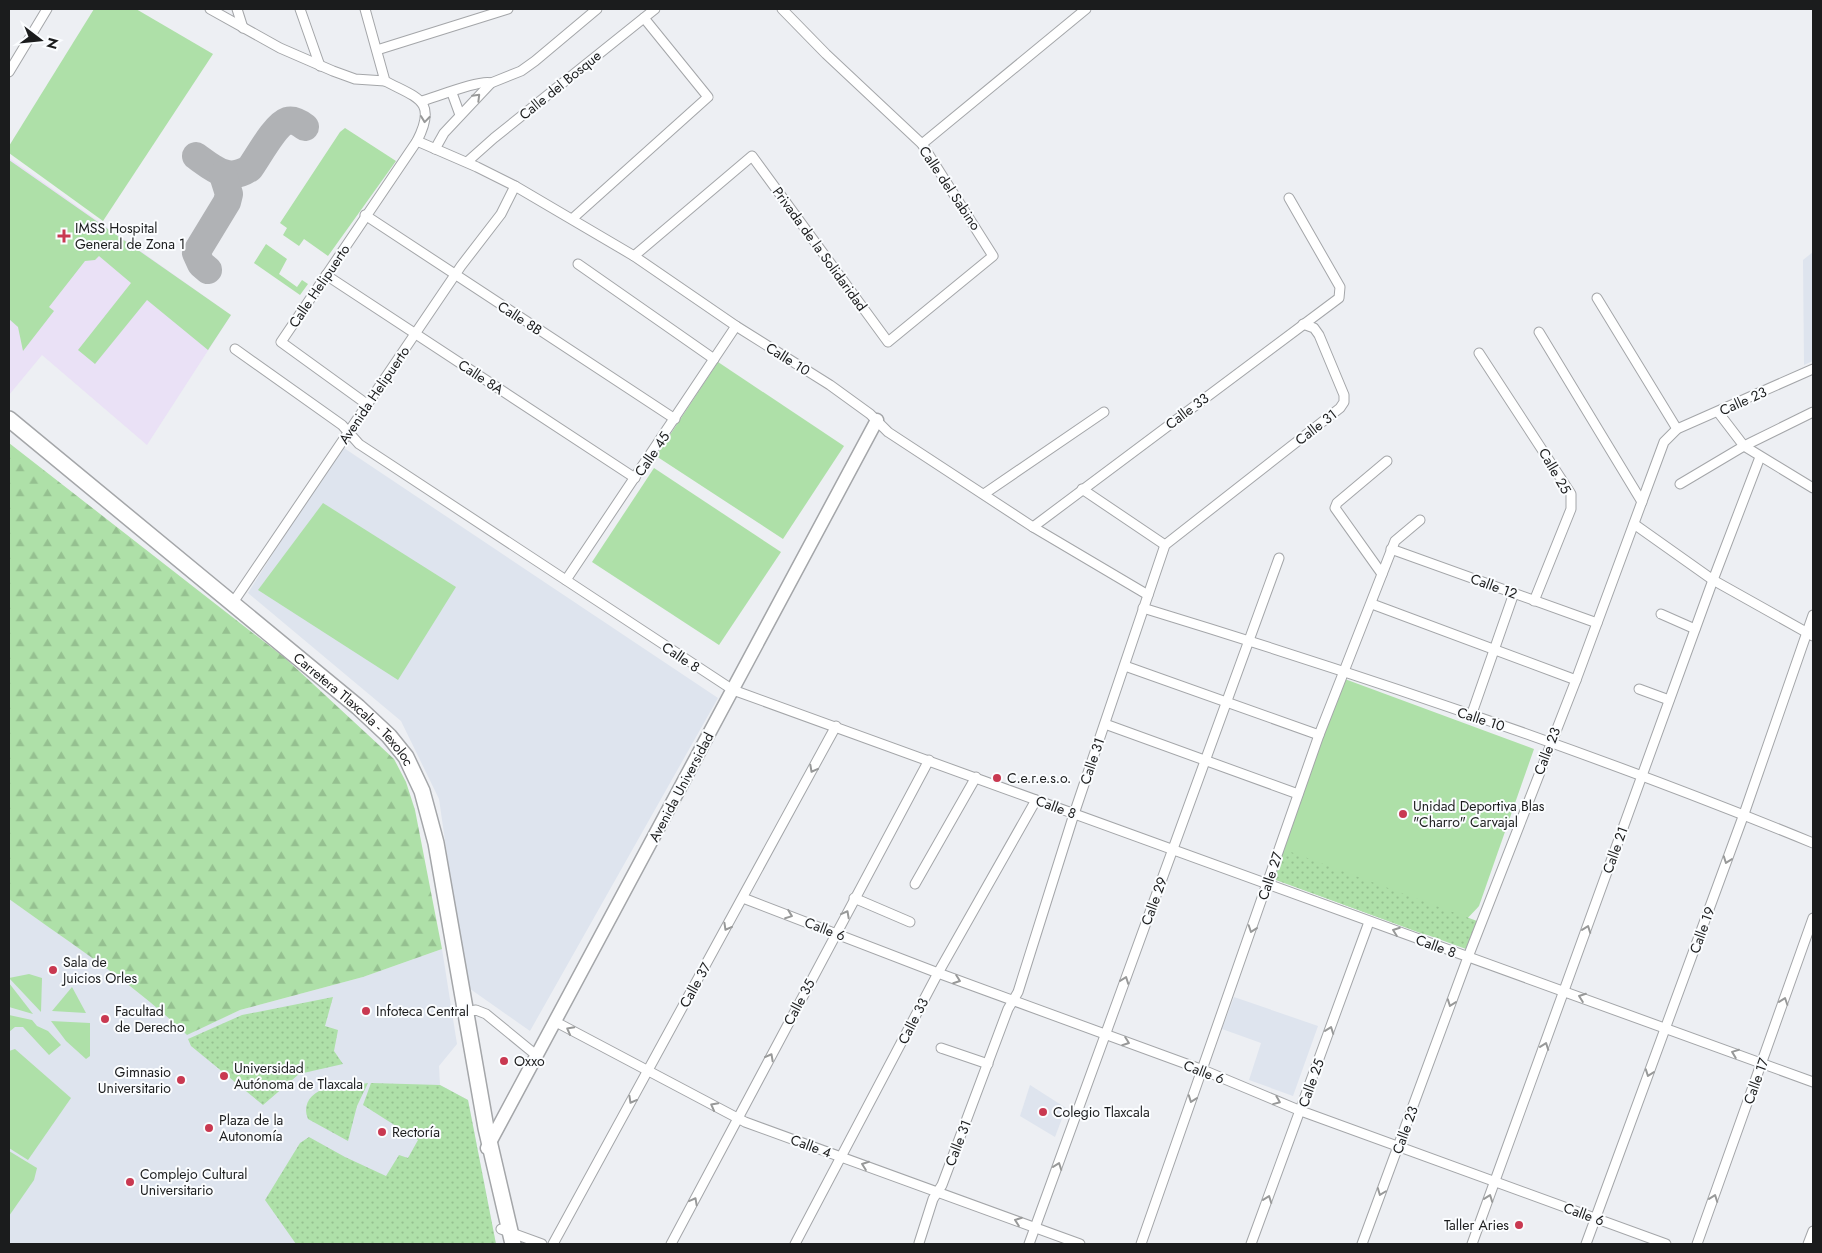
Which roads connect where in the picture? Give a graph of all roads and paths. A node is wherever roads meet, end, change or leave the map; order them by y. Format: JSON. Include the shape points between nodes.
{"nodes":[{"id":1,"x":47,"y":9,"type":"edge"},
{"id":2,"x":210,"y":9,"type":"edge"},
{"id":3,"x":237,"y":9,"type":"edge"},
{"id":4,"x":300,"y":9,"type":"edge"},
{"id":5,"x":366,"y":9,"type":"edge"},
{"id":6,"x":508,"y":9,"type":"edge"},
{"id":7,"x":597,"y":9,"type":"edge"},
{"id":8,"x":655,"y":9,"type":"edge"},
{"id":9,"x":782,"y":9,"type":"edge"},
{"id":10,"x":1086,"y":9,"type":"edge"},
{"id":11,"x":644,"y":18,"type":"junction"},
{"id":12,"x":243,"y":28,"type":"junction"},
{"id":13,"x":377,"y":50,"type":"junction"},
{"id":14,"x":320,"y":66,"type":"junction"},
{"id":15,"x":9,"y":72,"type":"edge"},
{"id":16,"x":385,"y":81,"type":"junction"},
{"id":17,"x":491,"y":83,"type":"junction"},
{"id":18,"x":452,"y":93,"type":"junction"},
{"id":19,"x":422,"y":101,"type":"junction"},
{"id":20,"x":460,"y":114,"type":"junction"},
{"id":21,"x":417,"y":141,"type":"junction"},
{"id":22,"x":922,"y":144,"type":"junction"},
{"id":23,"x":435,"y":149,"type":"junction"},
{"id":24,"x":467,"y":162,"type":"junction"},
{"id":25,"x":515,"y":186,"type":"junction"},
{"id":26,"x":1289,"y":198,"type":"dead end"},
{"id":27,"x":365,"y":216,"type":"junction"},
{"id":28,"x":572,"y":219,"type":"junction"},
{"id":29,"x":634,"y":256,"type":"junction"},
{"id":30,"x":578,"y":264,"type":"dead end"},
{"id":31,"x":326,"y":275,"type":"junction"},
{"id":32,"x":455,"y":276,"type":"junction"},
{"id":33,"x":1598,"y":298,"type":"dead end"},
{"id":34,"x":1303,"y":324,"type":"junction"},
{"id":35,"x":736,"y":326,"type":"junction"},
{"id":36,"x":1539,"y":332,"type":"dead end"},
{"id":37,"x":415,"y":334,"type":"junction"},
{"id":38,"x":888,"y":342,"type":"joint"},
{"id":39,"x":235,"y":349,"type":"dead end"},
{"id":40,"x":1479,"y":353,"type":"dead end"},
{"id":41,"x":714,"y":359,"type":"junction"},
{"id":42,"x":1813,"y":369,"type":"edge"},
{"id":43,"x":368,"y":405,"type":"junction"},
{"id":44,"x":1104,"y":412,"type":"dead end"},
{"id":45,"x":1718,"y":412,"type":"junction"},
{"id":46,"x":1813,"y":412,"type":"edge"},
{"id":47,"x":9,"y":419,"type":"edge"},
{"id":48,"x":675,"y":419,"type":"junction"},
{"id":49,"x":876,"y":420,"type":"junction"},
{"id":50,"x":1677,"y":429,"type":"junction"},
{"id":51,"x":350,"y":433,"type":"junction"},
{"id":52,"x":1744,"y":446,"type":"junction"},
{"id":53,"x":1760,"y":457,"type":"junction"},
{"id":54,"x":1387,"y":461,"type":"dead end"},
{"id":55,"x":636,"y":478,"type":"junction"},
{"id":56,"x":1680,"y":484,"type":"dead end"},
{"id":57,"x":1813,"y":488,"type":"edge"},
{"id":58,"x":1082,"y":489,"type":"junction"},
{"id":59,"x":984,"y":494,"type":"junction"},
{"id":60,"x":1642,"y":502,"type":"junction"},
{"id":61,"x":1420,"y":520,"type":"dead end"},
{"id":62,"x":1634,"y":524,"type":"junction"},
{"id":63,"x":1033,"y":527,"type":"junction"},
{"id":64,"x":1165,"y":545,"type":"junction"},
{"id":65,"x":1392,"y":549,"type":"junction"},
{"id":66,"x":1279,"y":558,"type":"dead end"},
{"id":67,"x":1382,"y":574,"type":"junction"},
{"id":68,"x":566,"y":580,"type":"junction"},
{"id":69,"x":1713,"y":580,"type":"junction"},
{"id":70,"x":1514,"y":593,"type":"junction"},
{"id":71,"x":1148,"y":595,"type":"junction"},
{"id":72,"x":1534,"y":600,"type":"junction"},
{"id":73,"x":232,"y":604,"type":"junction"},
{"id":74,"x":1372,"y":604,"type":"junction"},
{"id":75,"x":1143,"y":608,"type":"junction"},
{"id":76,"x":1661,"y":614,"type":"dead end"},
{"id":77,"x":1813,"y":615,"type":"edge"},
{"id":78,"x":1597,"y":623,"type":"junction"},
{"id":79,"x":1695,"y":629,"type":"junction"},
{"id":80,"x":1810,"y":634,"type":"edge"},
{"id":81,"x":1248,"y":640,"type":"junction"},
{"id":82,"x":1494,"y":650,"type":"junction"},
{"id":83,"x":1125,"y":666,"type":"junction"},
{"id":84,"x":1344,"y":672,"type":"junction"},
{"id":85,"x":1576,"y":680,"type":"junction"},
{"id":86,"x":1639,"y":689,"type":"dead end"},
{"id":87,"x":733,"y":690,"type":"junction"},
{"id":88,"x":1669,"y":700,"type":"junction"},
{"id":89,"x":1226,"y":702,"type":"junction"},
{"id":90,"x":1471,"y":716,"type":"junction"},
{"id":91,"x":1105,"y":724,"type":"junction"},
{"id":92,"x":836,"y":726,"type":"junction"},
{"id":93,"x":1319,"y":735,"type":"junction"},
{"id":94,"x":1550,"y":742,"type":"junction"},
{"id":95,"x":1205,"y":759,"type":"junction"},
{"id":96,"x":929,"y":760,"type":"junction"},
{"id":97,"x":976,"y":777,"type":"junction"},
{"id":98,"x":1641,"y":777,"type":"junction"},
{"id":99,"x":1298,"y":794,"type":"junction"},
{"id":100,"x":1036,"y":800,"type":"junction"},
{"id":101,"x":1074,"y":814,"type":"junction"},
{"id":102,"x":1744,"y":814,"type":"junction"},
{"id":103,"x":1813,"y":843,"type":"edge"},
{"id":104,"x":1172,"y":850,"type":"junction"},
{"id":105,"x":1268,"y":883,"type":"junction"},
{"id":106,"x":915,"y":884,"type":"dead end"},
{"id":107,"x":743,"y":898,"type":"junction"},
{"id":108,"x":854,"y":898,"type":"junction"},
{"id":109,"x":1813,"y":918,"type":"edge"},
{"id":110,"x":910,"y":922,"type":"dead end"},
{"id":111,"x":1369,"y":922,"type":"junction"},
{"id":112,"x":836,"y":933,"type":"junction"},
{"id":113,"x":1468,"y":957,"type":"junction"},
{"id":114,"x":938,"y":973,"type":"junction"},
{"id":115,"x":1565,"y":991,"type":"junction"},
{"id":116,"x":1013,"y":1000,"type":"junction"},
{"id":117,"x":466,"y":1012,"type":"junction"},
{"id":118,"x":554,"y":1021,"type":"junction"},
{"id":119,"x":1666,"y":1027,"type":"junction"},
{"id":120,"x":1106,"y":1034,"type":"junction"},
{"id":121,"x":941,"y":1048,"type":"dead end"},
{"id":122,"x":536,"y":1055,"type":"junction"},
{"id":123,"x":988,"y":1064,"type":"junction"},
{"id":124,"x":1762,"y":1064,"type":"junction"},
{"id":125,"x":1203,"y":1070,"type":"junction"},
{"id":126,"x":648,"y":1071,"type":"junction"},
{"id":127,"x":1813,"y":1082,"type":"edge"},
{"id":128,"x":1301,"y":1110,"type":"junction"},
{"id":129,"x":737,"y":1118,"type":"junction"},
{"id":130,"x":487,"y":1141,"type":"junction"},
{"id":131,"x":1399,"y":1147,"type":"junction"},
{"id":132,"x":842,"y":1157,"type":"junction"},
{"id":133,"x":1495,"y":1182,"type":"junction"},
{"id":134,"x":938,"y":1192,"type":"junction"},
{"id":135,"x":1595,"y":1218,"type":"junction"},
{"id":136,"x":1035,"y":1227,"type":"junction"},
{"id":137,"x":1813,"y":1231,"type":"edge"},
{"id":138,"x":507,"y":1237,"type":"edge"},
{"id":139,"x":919,"y":1243,"type":"edge"},
{"id":140,"x":542,"y":1244,"type":"edge"},
{"id":141,"x":553,"y":1244,"type":"edge"},
{"id":142,"x":671,"y":1244,"type":"edge"},
{"id":143,"x":795,"y":1244,"type":"edge"},
{"id":144,"x":1029,"y":1244,"type":"edge"},
{"id":145,"x":1080,"y":1244,"type":"edge"},
{"id":146,"x":1141,"y":1244,"type":"edge"},
{"id":147,"x":1251,"y":1244,"type":"edge"},
{"id":148,"x":1362,"y":1244,"type":"edge"},
{"id":149,"x":1472,"y":1244,"type":"edge"},
{"id":150,"x":1586,"y":1244,"type":"edge"},
{"id":151,"x":1666,"y":1244,"type":"edge"},
{"id":152,"x":1697,"y":1244,"type":"edge"},
{"id":153,"x":1808,"y":1244,"type":"edge"}],
"edges":[{"from":1,"to":15,"type":"street"},
{"from":2,"to":12,"type":"street"},
{"from":3,"to":12,"type":"street"},
{"from":4,"to":14,"type":"street"},
{"from":5,"to":13,"type":"street"},
{"from":6,"to":13,"type":"street"},
{"from":7,"to":17,"type":"street","via":[[535,62]]},
{"from":8,"to":11,"type":"street","name":"Calle del Bosque"},
{"from":9,"to":22,"type":"street","name":"Calle del Sabino"},
{"from":10,"to":22,"type":"street"},
{"from":11,"to":24,"type":"street","name":"Calle del Bosque"},
{"from":11,"to":28,"type":"street","via":[[708,97]]},
{"from":12,"to":14,"type":"street"},
{"from":13,"to":16,"type":"street"},
{"from":14,"to":16,"type":"street","via":[[355,79]]},
{"from":16,"to":19,"type":"street"},
{"from":17,"to":18,"type":"street","via":[[481,81]]},
{"from":20,"to":17,"type":"street","one_way":true},
{"from":18,"to":19,"type":"street"},
{"from":18,"to":20,"type":"street"},
{"from":19,"to":21,"type":"street","name":"Calle Helipuerto","one_way":true,"via":[[426,119]]},
{"from":20,"to":23,"type":"street"},
{"from":21,"to":23,"type":"street","name":"Calle 10"},
{"from":21,"to":27,"type":"street","name":"Calle Helipuerto"},
{"from":22,"to":38,"type":"street","name":"Calle del Sabino","via":[[993,256]]},
{"from":23,"to":24,"type":"street","name":"Calle 10"},
{"from":24,"to":25,"type":"street","name":"Calle 10"},
{"from":25,"to":28,"type":"street","name":"Calle 10"},
{"from":25,"to":32,"type":"street","name":"Avenida Helipuerto","via":[[501,214]]},
{"from":26,"to":34,"type":"street","name":"Calle 33","via":[[1340,287],[1336,301]]},
{"from":27,"to":31,"type":"street","name":"Calle Helipuerto"},
{"from":27,"to":32,"type":"street","name":"Calle 8B"},
{"from":28,"to":29,"type":"street","name":"Calle 10"},
{"from":29,"to":35,"type":"street","name":"Calle 10"},
{"from":29,"to":38,"type":"street","name":"Privada de la Solidaridad","via":[[752,156]]},
{"from":30,"to":41,"type":"street"},
{"from":31,"to":37,"type":"street","name":"Calle 8A"},
{"from":31,"to":43,"type":"street","name":"Calle Helipuerto","via":[[281,342]]},
{"from":32,"to":37,"type":"street","name":"Avenida Helipuerto"},
{"from":32,"to":48,"type":"street","name":"Calle 8B"},
{"from":33,"to":50,"type":"street"},
{"from":34,"to":58,"type":"street","name":"Calle 33"},
{"from":34,"to":64,"type":"street","name":"Calle 31","via":[[1314,328],[1319,335],[1344,402]]},
{"from":35,"to":41,"type":"street","name":"Calle 45"},
{"from":35,"to":49,"type":"street","name":"Calle 10","via":[[830,385]]},
{"from":36,"to":60,"type":"street"},
{"from":37,"to":43,"type":"street","name":"Avenida Helipuerto"},
{"from":37,"to":55,"type":"street","name":"Calle 8A"},
{"from":39,"to":51,"type":"street","name":"Calle 8"},
{"from":40,"to":72,"type":"street","name":"Calle 25","via":[[1571,494],[1572,510]]},
{"from":41,"to":48,"type":"street","name":"Calle 45"},
{"from":42,"to":45,"type":"street","name":"Calle 23"},
{"from":43,"to":51,"type":"street","name":"Avenida Helipuerto"},
{"from":44,"to":59,"type":"street"},
{"from":45,"to":50,"type":"street","name":"Calle 23"},
{"from":45,"to":52,"type":"street"},
{"from":46,"to":52,"type":"street"},
{"from":47,"to":73,"type":"main road","name":"Carretera Tlaxcala - Texoloc"},
{"from":48,"to":55,"type":"street","name":"Calle 45"},
{"from":49,"to":59,"type":"street","name":"Calle 10","via":[[888,432]]},
{"from":49,"to":87,"type":"street","name":"Avenida Universidad"},
{"from":50,"to":60,"type":"street","name":"Calle 23","via":[[1664,442]]},
{"from":51,"to":68,"type":"street","name":"Calle 8","via":[[359,444]]},
{"from":51,"to":73,"type":"street","name":"Avenida Helipuerto"},
{"from":52,"to":53,"type":"street"},
{"from":52,"to":56,"type":"street"},
{"from":53,"to":57,"type":"street"},
{"from":53,"to":69,"type":"street","name":"Calle 21"},
{"from":54,"to":67,"type":"street","via":[[1335,508]]},
{"from":55,"to":68,"type":"street","name":"Calle 45"},
{"from":58,"to":63,"type":"street","name":"Calle 33"},
{"from":58,"to":64,"type":"street"},
{"from":59,"to":63,"type":"street","name":"Calle 10"},
{"from":60,"to":62,"type":"street","name":"Calle 23"},
{"from":61,"to":65,"type":"street","name":"Calle 27","via":[[1395,541]]},
{"from":62,"to":69,"type":"street"},
{"from":62,"to":78,"type":"street","name":"Calle 23"},
{"from":63,"to":71,"type":"street","name":"Calle 10"},
{"from":64,"to":71,"type":"street","name":"Calle 31"},
{"from":65,"to":67,"type":"street","name":"Calle 27"},
{"from":65,"to":70,"type":"street","name":"Calle 12"},
{"from":66,"to":81,"type":"street","name":"Calle 29"},
{"from":67,"to":74,"type":"street","name":"Calle 27"},
{"from":68,"to":87,"type":"street","name":"Calle 8"},
{"from":69,"to":79,"type":"street","name":"Calle 21"},
{"from":69,"to":80,"type":"street"},
{"from":70,"to":72,"type":"street","name":"Calle 12"},
{"from":70,"to":82,"type":"street"},
{"from":71,"to":75,"type":"street","name":"Calle 31"},
{"from":72,"to":78,"type":"street","name":"Calle 12"},
{"from":73,"to":117,"type":"main road","name":"Carretera Tlaxcala - Texoloc","via":[[358,707],[389,736],[410,764],[422,791],[436,843]]},
{"from":74,"to":82,"type":"street"},
{"from":74,"to":84,"type":"street","name":"Calle 27"},
{"from":75,"to":81,"type":"street","name":"Calle 10"},
{"from":75,"to":83,"type":"street","name":"Calle 31"},
{"from":76,"to":79,"type":"street"},
{"from":77,"to":80,"type":"street","name":"Calle 19"},
{"from":78,"to":85,"type":"street","name":"Calle 23"},
{"from":79,"to":88,"type":"street","name":"Calle 21"},
{"from":80,"to":102,"type":"street","name":"Calle 19"},
{"from":81,"to":84,"type":"street","name":"Calle 10"},
{"from":81,"to":89,"type":"street","name":"Calle 29"},
{"from":82,"to":85,"type":"street"},
{"from":82,"to":90,"type":"street"},
{"from":83,"to":89,"type":"street"},
{"from":83,"to":91,"type":"street","name":"Calle 31"},
{"from":84,"to":90,"type":"street","name":"Calle 10"},
{"from":84,"to":93,"type":"street","name":"Calle 27"},
{"from":85,"to":94,"type":"street","name":"Calle 23"},
{"from":86,"to":88,"type":"street"},
{"from":87,"to":92,"type":"street","name":"Calle 8"},
{"from":87,"to":118,"type":"street","name":"Avenida Universidad"},
{"from":88,"to":98,"type":"street","name":"Calle 21"},
{"from":89,"to":93,"type":"street"},
{"from":89,"to":95,"type":"street","name":"Calle 29"},
{"from":90,"to":94,"type":"street","name":"Calle 10"},
{"from":91,"to":95,"type":"street"},
{"from":91,"to":101,"type":"street","name":"Calle 31"},
{"from":92,"to":96,"type":"street","name":"Calle 8"},
{"from":92,"to":107,"type":"street","name":"Calle 37","one_way":true},
{"from":93,"to":99,"type":"street","name":"Calle 27"},
{"from":94,"to":98,"type":"street","name":"Calle 10"},
{"from":94,"to":113,"type":"street","name":"Calle 23"},
{"from":95,"to":99,"type":"street"},
{"from":95,"to":104,"type":"street","name":"Calle 29"},
{"from":96,"to":97,"type":"street","name":"Calle 8"},
{"from":96,"to":108,"type":"street","name":"Calle 35"},
{"from":97,"to":100,"type":"street","name":"Calle 8"},
{"from":97,"to":106,"type":"street"},
{"from":98,"to":102,"type":"street","name":"Calle 10"},
{"from":115,"to":98,"type":"street","name":"Calle 21","one_way":true},
{"from":99,"to":105,"type":"street","name":"Calle 27"},
{"from":100,"to":101,"type":"street","name":"Calle 8"},
{"from":100,"to":114,"type":"street","name":"Calle 33"},
{"from":101,"to":104,"type":"street","name":"Calle 8"},
{"from":101,"to":116,"type":"street","name":"Calle 31"},
{"from":102,"to":103,"type":"street","name":"Calle 10"},
{"from":102,"to":119,"type":"street","name":"Calle 19","one_way":true},
{"from":104,"to":105,"type":"street","name":"Calle 8"},
{"from":120,"to":104,"type":"street","name":"Calle 29","one_way":true},
{"from":105,"to":111,"type":"street","name":"Calle 8"},
{"from":105,"to":125,"type":"street","name":"Calle 27","one_way":true},
{"from":107,"to":112,"type":"street","name":"Calle 6","one_way":true},
{"from":107,"to":126,"type":"street","name":"Calle 37","one_way":true},
{"from":108,"to":110,"type":"street"},
{"from":112,"to":108,"type":"street","name":"Calle 35","one_way":true},
{"from":124,"to":109,"type":"street","name":"Calle 17","one_way":true},
{"from":113,"to":111,"type":"street","name":"Calle 8","one_way":true},
{"from":128,"to":111,"type":"street","name":"Calle 25","one_way":true},
{"from":112,"to":114,"type":"street","name":"Calle 6"},
{"from":129,"to":112,"type":"street","name":"Calle 35","one_way":true},
{"from":113,"to":115,"type":"street","name":"Calle 8"},
{"from":113,"to":131,"type":"street","name":"Calle 23","one_way":true},
{"from":114,"to":116,"type":"street","name":"Calle 6","one_way":true},
{"from":114,"to":132,"type":"street","name":"Calle 33"},
{"from":119,"to":115,"type":"street","name":"Calle 8","one_way":true},
{"from":133,"to":115,"type":"street","name":"Calle 21","one_way":true},
{"from":116,"to":120,"type":"street","name":"Calle 6"},
{"from":116,"to":123,"type":"street","name":"Calle 31"},
{"from":117,"to":122,"type":"street","via":[[476,1010],[486,1014]]},
{"from":117,"to":130,"type":"main road","name":"Carretera Tlaxcala - Texoloc"},
{"from":118,"to":122,"type":"street","name":"Avenida Universidad"},
{"from":126,"to":118,"type":"street","name":"Calle 4","one_way":true},
{"from":124,"to":119,"type":"street","name":"Calle 8","one_way":true},
{"from":119,"to":135,"type":"street","name":"Calle 19","one_way":true},
{"from":120,"to":125,"type":"street","name":"Calle 6","one_way":true},
{"from":136,"to":120,"type":"street","name":"Calle 29","one_way":true},
{"from":121,"to":123,"type":"street"},
{"from":122,"to":130,"type":"street","name":"Avenida Universidad"},
{"from":123,"to":134,"type":"street","name":"Calle 31"},
{"from":124,"to":127,"type":"street","name":"Calle 8"},
{"from":152,"to":124,"type":"street","name":"Calle 17","one_way":true},
{"from":125,"to":128,"type":"street","name":"Calle 6","one_way":true},
{"from":125,"to":146,"type":"street","name":"Calle 27","one_way":true},
{"from":129,"to":126,"type":"street","name":"Calle 4","one_way":true},
{"from":126,"to":141,"type":"street","name":"Calle 37","one_way":true},
{"from":128,"to":131,"type":"street","name":"Calle 6"},
{"from":147,"to":128,"type":"street","name":"Calle 25","one_way":true},
{"from":129,"to":132,"type":"street","name":"Calle 4"},
{"from":142,"to":129,"type":"street","name":"Calle 35","one_way":true},
{"from":130,"to":138,"type":"main road","name":"Carretera Tlaxcala - Texoloc"},
{"from":131,"to":133,"type":"street","name":"Calle 6"},
{"from":131,"to":148,"type":"street","name":"Calle 23","one_way":true},
{"from":134,"to":132,"type":"street","name":"Calle 4","one_way":true},
{"from":132,"to":143,"type":"street","name":"Calle 33"},
{"from":133,"to":135,"type":"street","name":"Calle 6"},
{"from":149,"to":133,"type":"street","name":"Calle 21","one_way":true},
{"from":136,"to":134,"type":"street","name":"Calle 4","one_way":true},
{"from":134,"to":139,"type":"street","name":"Calle 31"},
{"from":135,"to":150,"type":"street","name":"Calle 19"},
{"from":135,"to":151,"type":"street","name":"Calle 6"},
{"from":136,"to":144,"type":"street","name":"Calle 29"},
{"from":136,"to":145,"type":"street","name":"Calle 4"},
{"from":137,"to":153,"type":"street"},
{"from":138,"to":140,"type":"street"}]}
